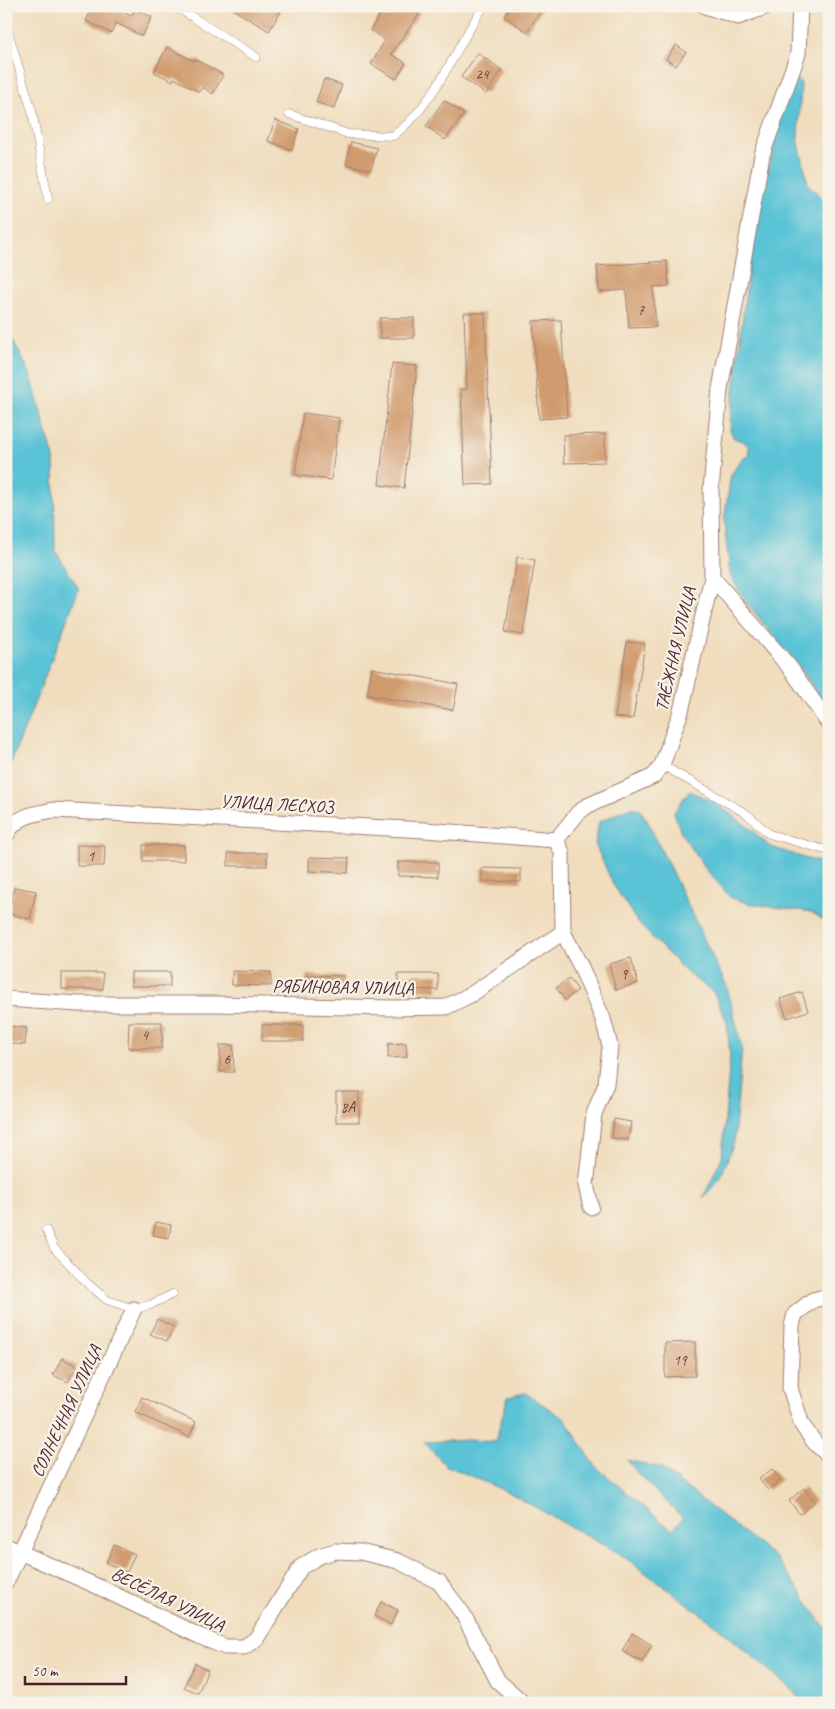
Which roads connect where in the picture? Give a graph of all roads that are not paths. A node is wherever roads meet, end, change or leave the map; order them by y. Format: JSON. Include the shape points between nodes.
{"nodes":[{"id":1,"x":175,"y":6,"type":"edge"},
{"id":2,"x":484,"y":6,"type":"edge"},
{"id":3,"x":705,"y":6,"type":"edge"},
{"id":4,"x":768,"y":6,"type":"edge"},
{"id":5,"x":800,"y":6,"type":"edge"},
{"id":6,"x":6,"y":25,"type":"edge"},
{"id":7,"x":256,"y":58,"type":"dead end"},
{"id":8,"x":289,"y":114,"type":"dead end"},
{"id":9,"x":48,"y":199,"type":"dead end"},
{"id":10,"x":712,"y":577,"type":"junction"},
{"id":11,"x":829,"y":724,"type":"edge"},
{"id":12,"x":662,"y":765,"type":"junction"},
{"id":13,"x":6,"y":836,"type":"edge"},
{"id":14,"x":556,"y":840,"type":"junction"},
{"id":15,"x":829,"y":851,"type":"edge"},
{"id":16,"x":563,"y":932,"type":"junction"},
{"id":17,"x":6,"y":999,"type":"edge"},
{"id":18,"x":590,"y":1207,"type":"dead end"},
{"id":19,"x":46,"y":1230,"type":"dead end"},
{"id":20,"x":173,"y":1294,"type":"dead end"},
{"id":21,"x":829,"y":1296,"type":"edge"},
{"id":22,"x":134,"y":1309,"type":"junction"},
{"id":23,"x":829,"y":1456,"type":"edge"},
{"id":24,"x":6,"y":1546,"type":"edge"},
{"id":25,"x":21,"y":1554,"type":"junction"},
{"id":26,"x":6,"y":1582,"type":"edge"},
{"id":27,"x":523,"y":1703,"type":"edge"}],
"edges":[{"from":1,"to":7,"type":"lane"},
{"from":2,"to":8,"type":"lane","via":[[433,92],[407,126],[393,136],[348,134]]},
{"from":3,"to":4,"type":"street","via":[[738,17]]},
{"from":5,"to":10,"type":"street","via":[[798,54],[762,155],[720,389],[711,490]]},
{"from":6,"to":9,"type":"lane","via":[[32,111]]},
{"from":10,"to":11,"type":"street","name":"ТАЁЖНАЯ УЛИЦА","via":[[791,669]]},
{"from":10,"to":12,"type":"street","name":"ТАЁЖНАЯ УЛИЦА","via":[[681,711]]},
{"from":12,"to":14,"type":"street","via":[[654,776],[587,806]]},
{"from":12,"to":15,"type":"lane","via":[[747,814],[768,834]]},
{"from":13,"to":14,"type":"street","name":"УЛИЦА ЛЕСХОЗ","via":[[29,814],[54,810]]},
{"from":14,"to":16,"type":"street","via":[[562,852]]},
{"from":16,"to":17,"type":"street","name":"РЯБИНОВАЯ УЛИЦА","via":[[472,994],[446,1007],[78,1004]]},
{"from":16,"to":18,"type":"street","via":[[603,1018],[610,1046],[606,1084],[594,1114],[586,1185]]},
{"from":19,"to":22,"type":"lane","via":[[54,1248],[87,1283],[107,1300]]},
{"from":20,"to":22,"type":"lane"},
{"from":21,"to":23,"type":"street","via":[[814,1300],[796,1314],[792,1326],[790,1388],[802,1425]]},
{"from":22,"to":25,"type":"street","name":"СОЛНЕЧНАЯ УЛИЦА"},
{"from":24,"to":25,"type":"street","name":"ВЕСЁЛАЯ УЛИЦА"},
{"from":25,"to":26,"type":"street","name":"СОЛНЕЧНАЯ УЛИЦА"},
{"from":25,"to":27,"type":"street","name":"ВЕСЁЛАЯ УЛИЦА","via":[[225,1647],[244,1647],[256,1639],[301,1567],[318,1556],[334,1551],[360,1552],[388,1559],[439,1582],[463,1614],[498,1680]]}]}
